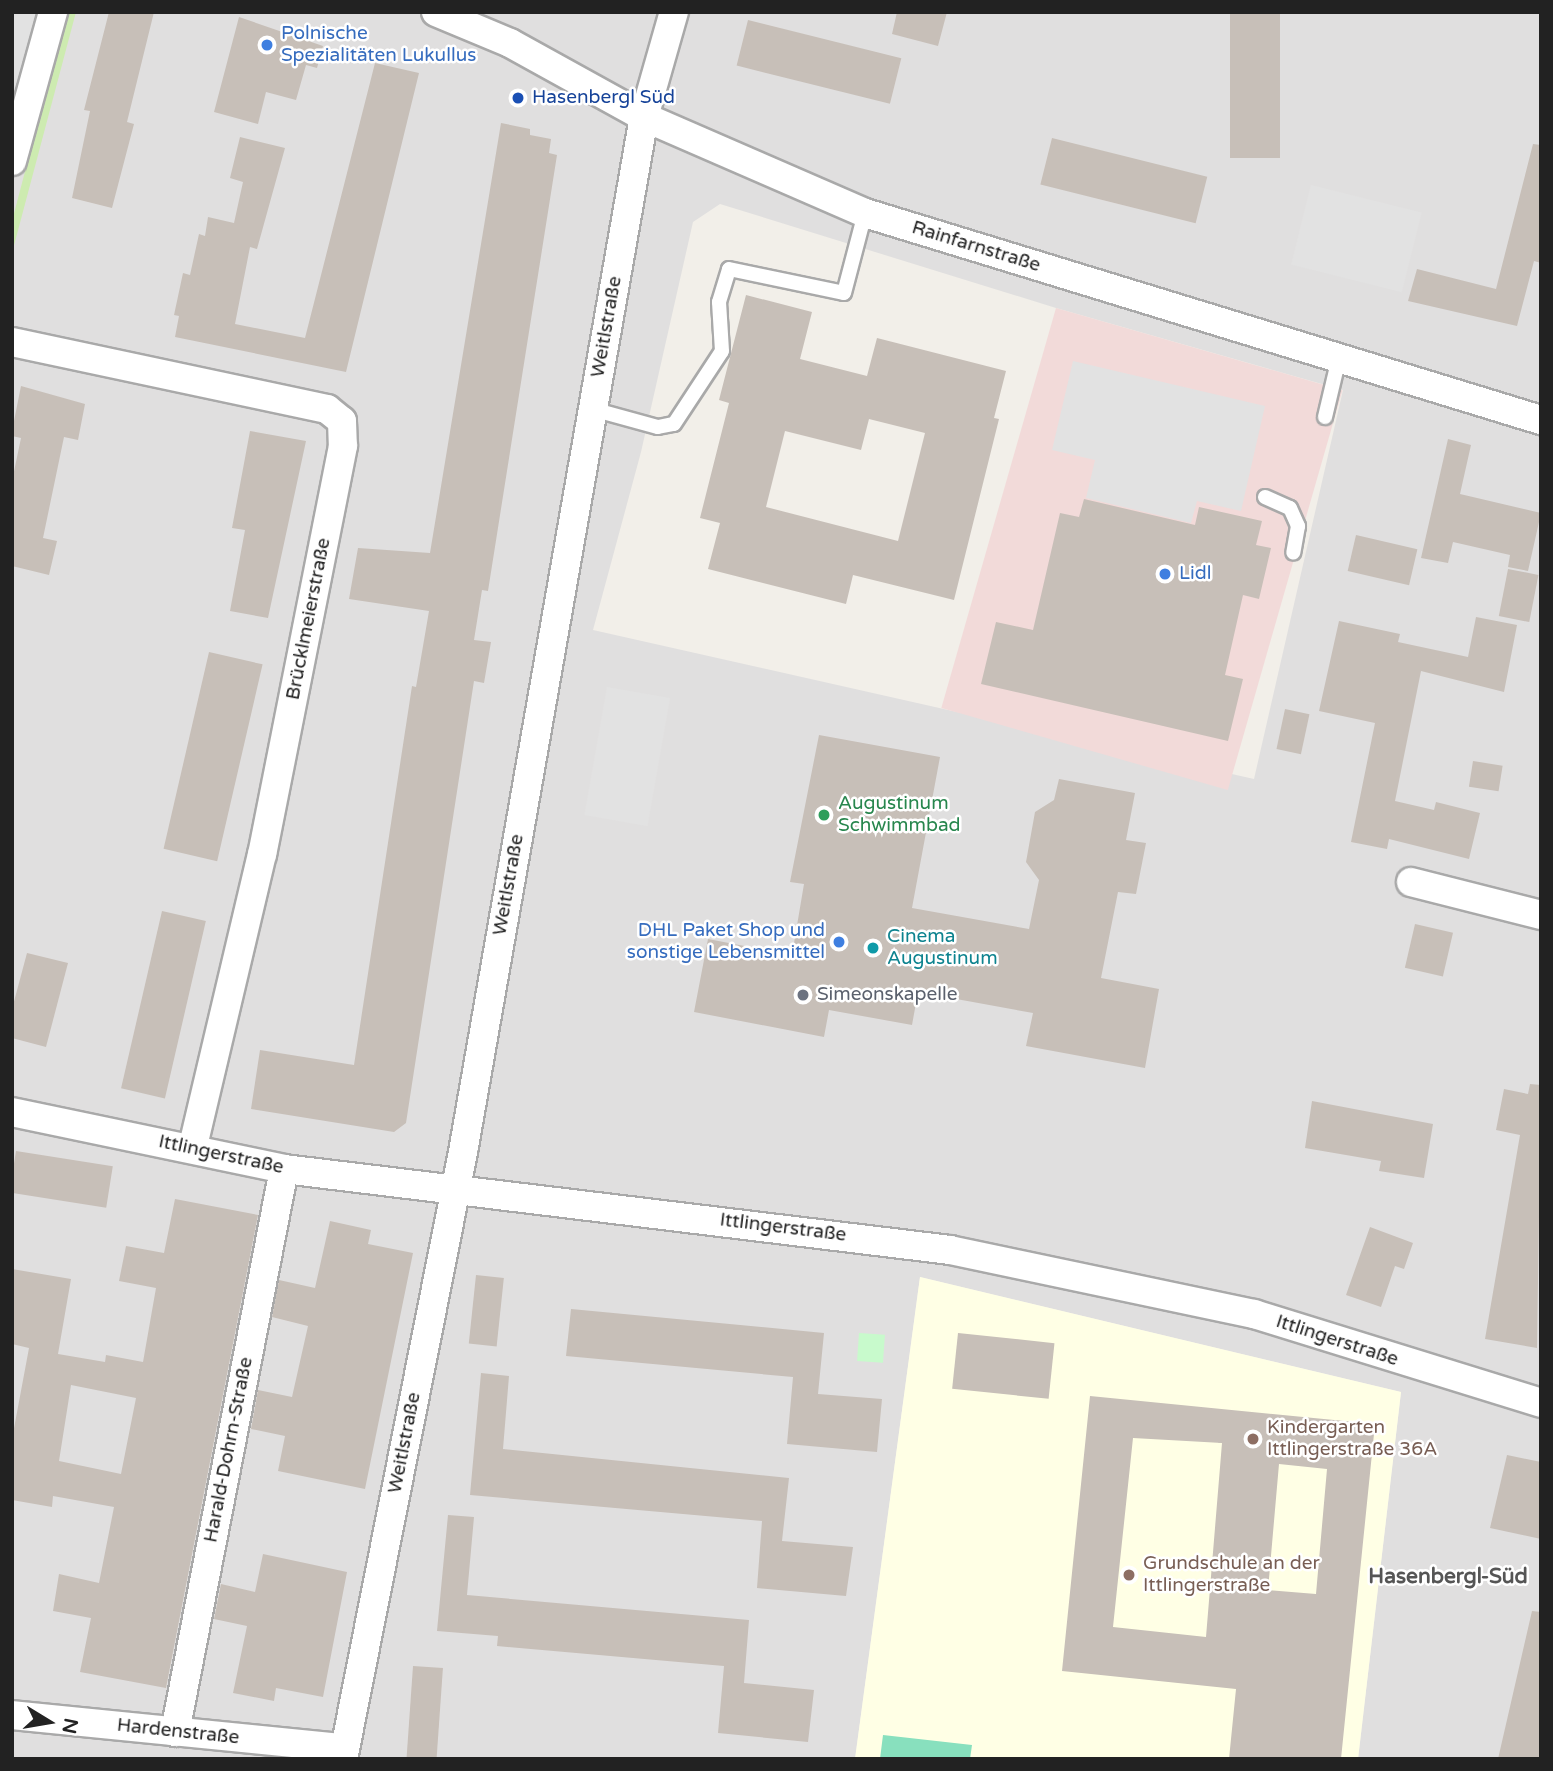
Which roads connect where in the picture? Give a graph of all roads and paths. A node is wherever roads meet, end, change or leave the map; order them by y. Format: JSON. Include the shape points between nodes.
{"nodes":[{"id":1,"x":53,"y":12,"type":"edge"},
{"id":2,"x":436,"y":12,"type":"edge"},
{"id":3,"x":674,"y":12,"type":"edge"},
{"id":4,"x":644,"y":117,"type":"junction"},
{"id":5,"x":12,"y":161,"type":"edge"},
{"id":6,"x":865,"y":214,"type":"junction"},
{"id":7,"x":12,"y":342,"type":"edge"},
{"id":8,"x":1339,"y":358,"type":"junction"},
{"id":9,"x":592,"y":409,"type":"junction"},
{"id":10,"x":1325,"y":417,"type":"dead end"},
{"id":11,"x":1541,"y":420,"type":"edge"},
{"id":12,"x":1265,"y":497,"type":"dead end"},
{"id":13,"x":1293,"y":553,"type":"dead end"},
{"id":14,"x":1411,"y":882,"type":"dead end"},
{"id":15,"x":1541,"y":915,"type":"edge"},
{"id":16,"x":12,"y":1112,"type":"edge"},
{"id":17,"x":191,"y":1149,"type":"junction"},
{"id":18,"x":284,"y":1169,"type":"junction"},
{"id":19,"x":456,"y":1188,"type":"junction"},
{"id":20,"x":1541,"y":1403,"type":"edge"},
{"id":21,"x":12,"y":1715,"type":"edge"},
{"id":22,"x":175,"y":1731,"type":"junction"},
{"id":23,"x":343,"y":1754,"type":"edge"}],
"edges":[{"from":1,"to":5,"type":"street"},
{"from":2,"to":4,"type":"street","name":"Rainfarnstraße","via":[[510,43]]},
{"from":3,"to":4,"type":"street","name":"Weitlstraße"},
{"from":4,"to":6,"type":"street","name":"Rainfarnstraße"},
{"from":4,"to":9,"type":"street","name":"Weitlstraße"},
{"from":6,"to":8,"type":"street","name":"Rainfarnstraße"},
{"from":6,"to":9,"type":"lane","via":[[844,293],[729,268],[719,302],[722,351],[674,424],[658,427]]},
{"from":7,"to":17,"type":"street","name":"Brücklmeierstraße","via":[[327,409],[342,421],[343,446],[262,854]]},
{"from":8,"to":10,"type":"lane"},
{"from":8,"to":11,"type":"street","name":"Rainfarnstraße"},
{"from":9,"to":19,"type":"street","name":"Weitlstraße"},
{"from":12,"to":13,"type":"lane","via":[[1290,509],[1298,526]]},
{"from":14,"to":15,"type":"street"},
{"from":16,"to":17,"type":"street","name":"Ittlingerstraße"},
{"from":17,"to":18,"type":"street","name":"Ittlingerstraße"},
{"from":18,"to":19,"type":"street","name":"Ittlingerstraße"},
{"from":18,"to":22,"type":"street","name":"Harald-Dohrn-Straße"},
{"from":19,"to":20,"type":"street","name":"Ittlingerstraße","via":[[912,1245],[1161,1291],[1254,1314]]},
{"from":19,"to":23,"type":"street","name":"Weitlstraße"},
{"from":21,"to":22,"type":"street","name":"Hardenstraße"},
{"from":22,"to":23,"type":"street","name":"Hardenstraße"}]}
